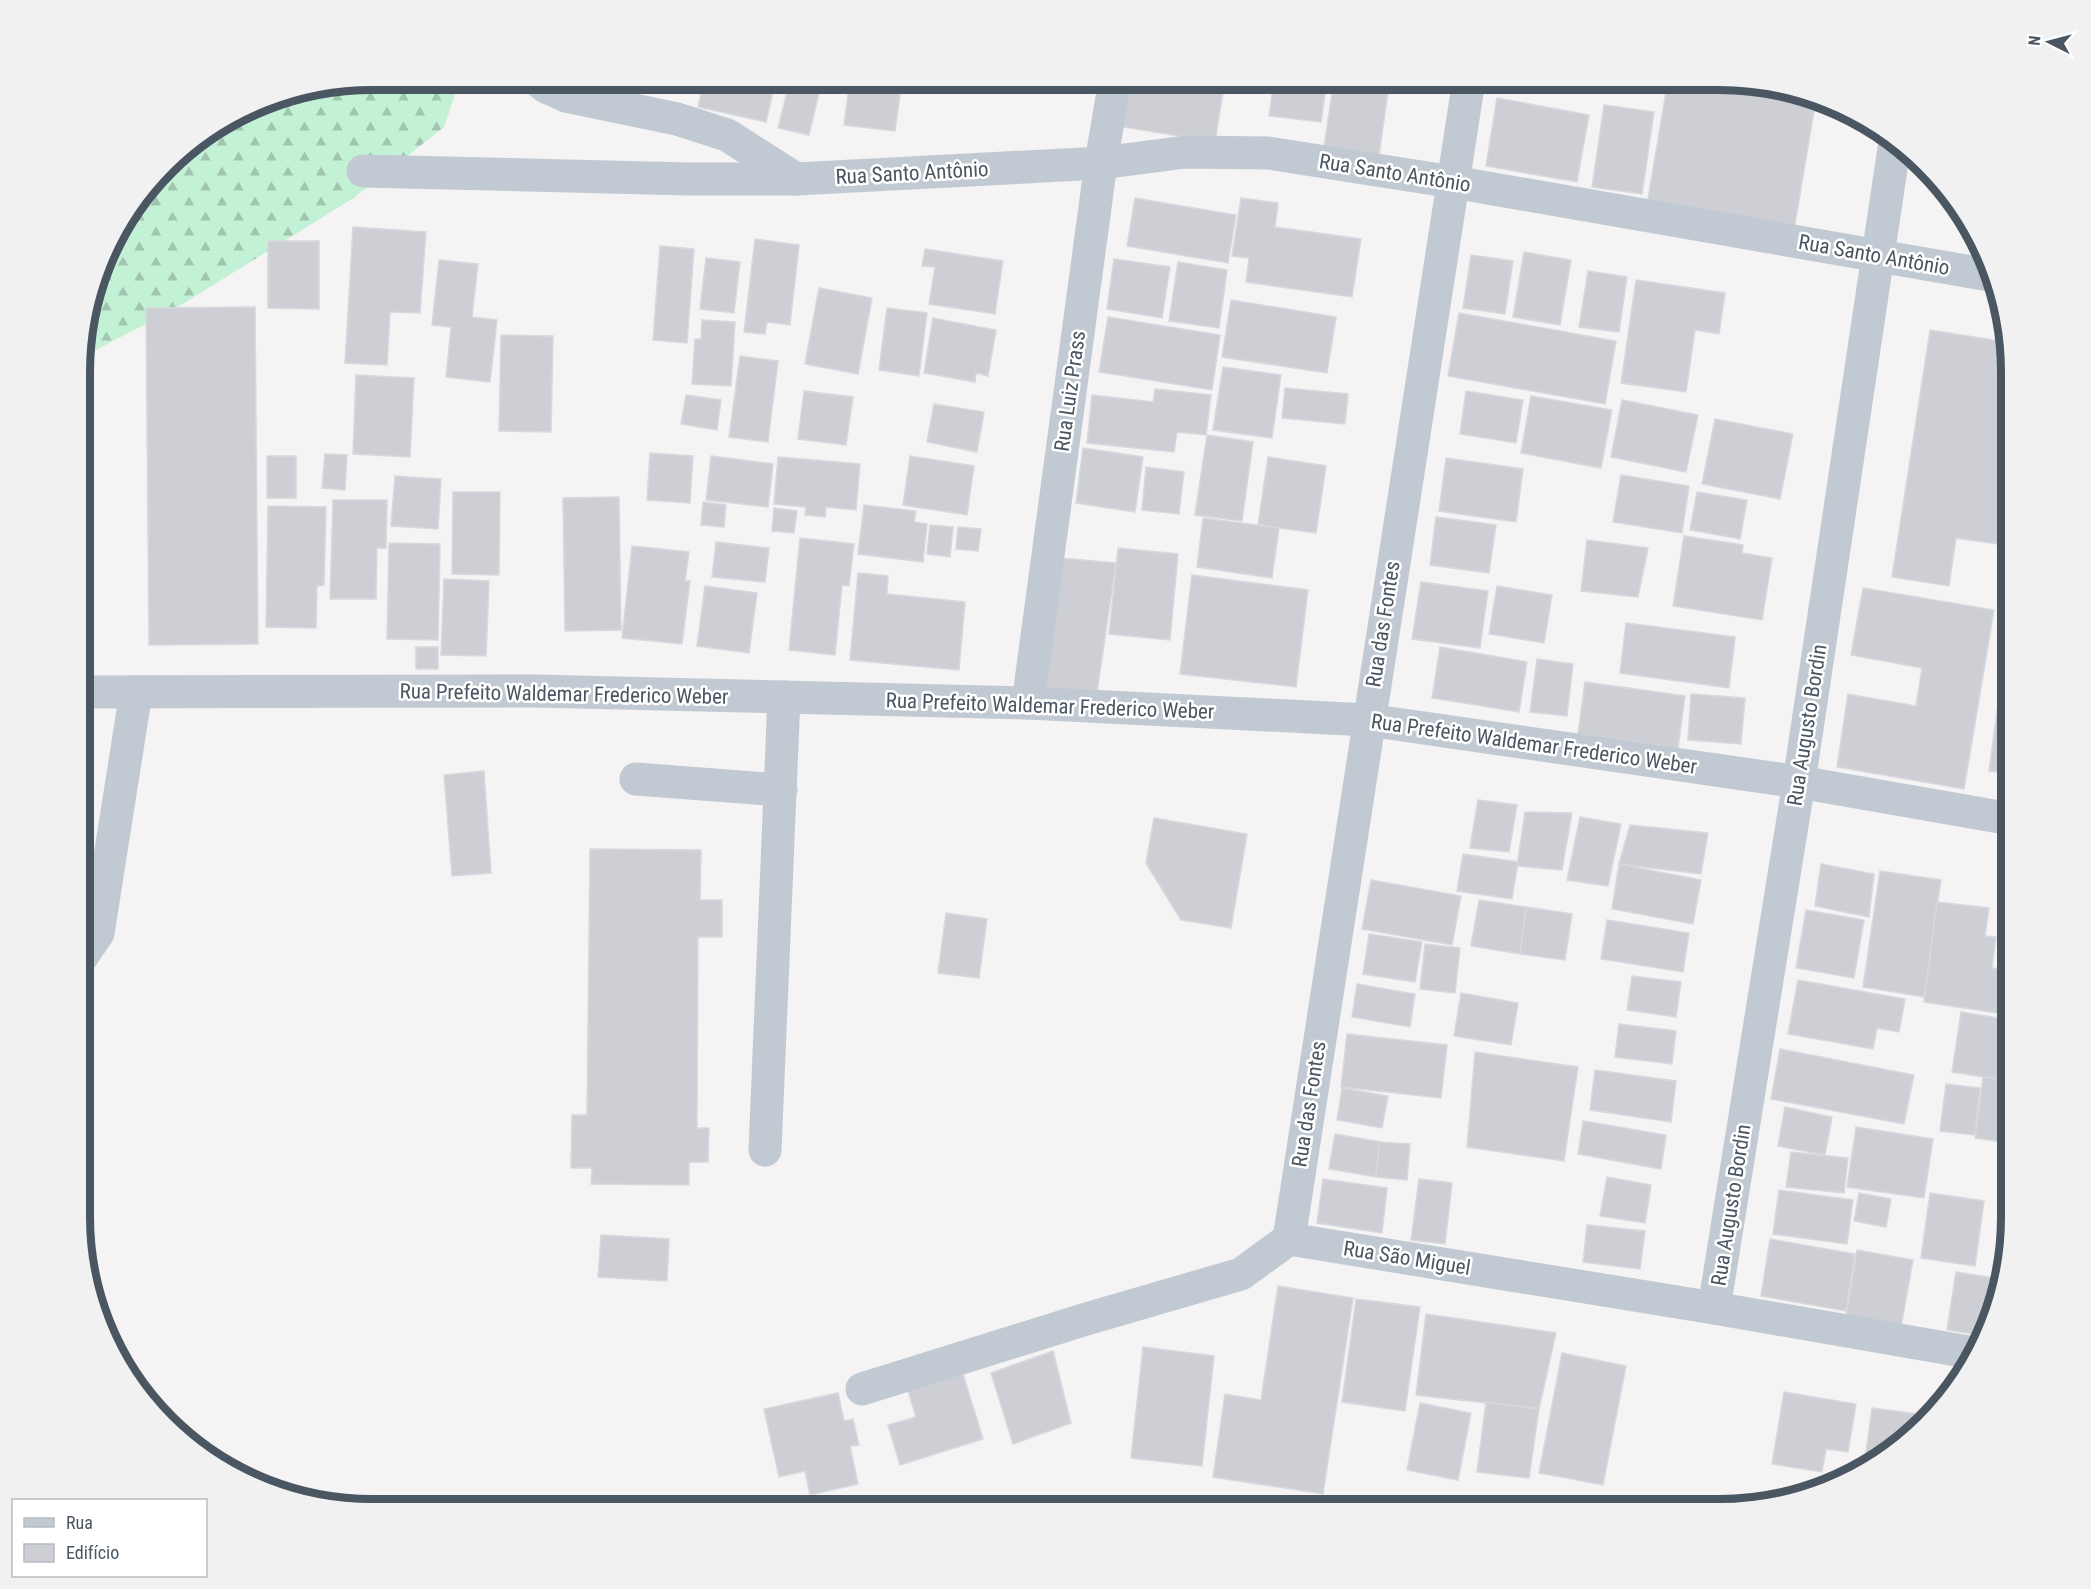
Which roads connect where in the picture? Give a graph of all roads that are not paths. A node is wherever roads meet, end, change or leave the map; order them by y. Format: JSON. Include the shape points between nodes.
{"nodes":[{"id":1,"x":553,"y":90,"type":"edge"},
{"id":2,"x":1112,"y":90,"type":"edge"},
{"id":3,"x":1467,"y":90,"type":"edge"},
{"id":4,"x":1894,"y":150,"type":"edge"},
{"id":5,"x":1101,"y":163,"type":"junction"},
{"id":6,"x":363,"y":171,"type":"dead end"},
{"id":7,"x":796,"y":179,"type":"junction"},
{"id":8,"x":1453,"y":182,"type":"junction"},
{"id":9,"x":1877,"y":256,"type":"junction"},
{"id":10,"x":1984,"y":274,"type":"edge"},
{"id":11,"x":90,"y":692,"type":"edge"},
{"id":12,"x":136,"y":692,"type":"junction"},
{"id":13,"x":784,"y":697,"type":"junction"},
{"id":14,"x":1028,"y":703,"type":"junction"},
{"id":15,"x":1368,"y":720,"type":"junction"},
{"id":16,"x":636,"y":779,"type":"dead end"},
{"id":17,"x":1799,"y":782,"type":"junction"},
{"id":18,"x":781,"y":790,"type":"junction"},
{"id":19,"x":2001,"y":817,"type":"edge"},
{"id":20,"x":90,"y":945,"type":"edge"},
{"id":21,"x":765,"y":1150,"type":"dead end"},
{"id":22,"x":1289,"y":1239,"type":"junction"},
{"id":23,"x":1714,"y":1308,"type":"junction"},
{"id":24,"x":1967,"y":1352,"type":"edge"},
{"id":25,"x":862,"y":1389,"type":"dead end"}],
"edges":[{"from":1,"to":7,"type":"street","via":[[727,135]]},
{"from":2,"to":5,"type":"street","name":"Rua Luiz Prass"},
{"from":3,"to":8,"type":"street","name":"Rua das Fontes"},
{"from":4,"to":9,"type":"street","name":"Rua Augusto Bordin"},
{"from":5,"to":7,"type":"street","name":"Rua Santo Antônio"},
{"from":5,"to":8,"type":"street","name":"Rua Santo Antônio","via":[[1186,152],[1268,153]]},
{"from":5,"to":14,"type":"street","name":"Rua Luiz Prass"},
{"from":6,"to":7,"type":"street","name":"Rua Santo Antônio"},
{"from":8,"to":9,"type":"street","name":"Rua Santo Antônio"},
{"from":8,"to":15,"type":"street","name":"Rua das Fontes"},
{"from":9,"to":10,"type":"street","name":"Rua Santo Antônio"},
{"from":9,"to":17,"type":"street","name":"Rua Augusto Bordin"},
{"from":11,"to":12,"type":"street","name":"Rua Prefeito Waldemar Frederico Weber"},
{"from":12,"to":13,"type":"street","name":"Rua Prefeito Waldemar Frederico Weber","via":[[536,691]]},
{"from":12,"to":20,"type":"street","via":[[98,933]]},
{"from":13,"to":14,"type":"street","name":"Rua Prefeito Waldemar Frederico Weber"},
{"from":13,"to":18,"type":"street"},
{"from":14,"to":15,"type":"street","name":"Rua Prefeito Waldemar Frederico Weber"},
{"from":15,"to":17,"type":"street","name":"Rua Prefeito Waldemar Frederico Weber"},
{"from":15,"to":22,"type":"street","name":"Rua das Fontes"},
{"from":16,"to":18,"type":"street"},
{"from":17,"to":19,"type":"street","name":"Rua Prefeito Waldemar Frederico Weber"},
{"from":17,"to":23,"type":"street","name":"Rua Augusto Bordin"},
{"from":18,"to":21,"type":"street"},
{"from":22,"to":23,"type":"street","name":"Rua São Miguel"},
{"from":22,"to":25,"type":"street","via":[[1241,1274]]},
{"from":23,"to":24,"type":"street","name":"Rua São Miguel"}]}
